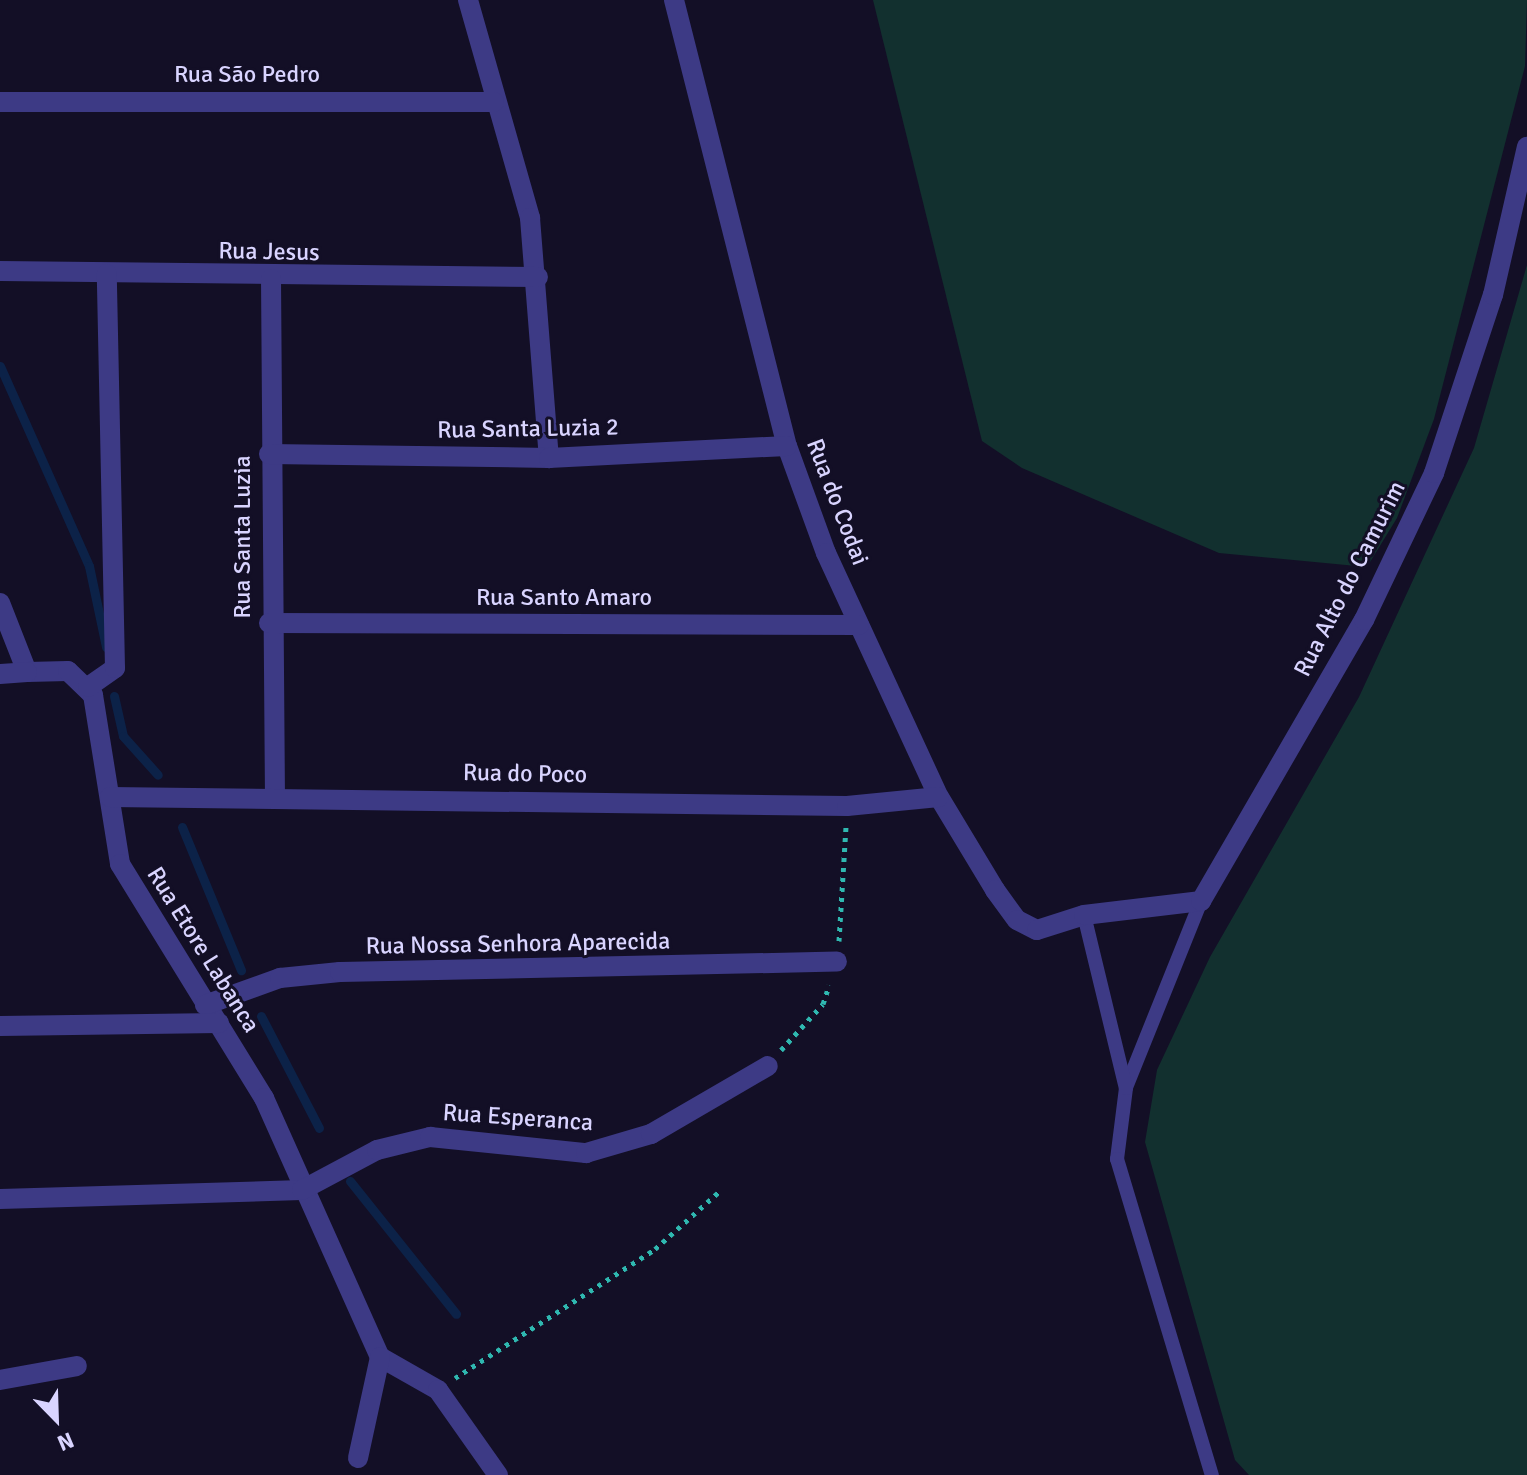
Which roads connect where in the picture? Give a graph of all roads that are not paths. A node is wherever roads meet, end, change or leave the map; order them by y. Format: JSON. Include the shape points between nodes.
{"nodes":[{"id":1,"x":468,"y":0,"type":"edge"},
{"id":2,"x":674,"y":0,"type":"edge"},
{"id":3,"x":0,"y":102,"type":"edge"},
{"id":4,"x":494,"y":102,"type":"junction"},
{"id":5,"x":1527,"y":147,"type":"edge"},
{"id":6,"x":0,"y":271,"type":"edge"},
{"id":7,"x":107,"y":274,"type":"junction"},
{"id":8,"x":538,"y":277,"type":"junction"},
{"id":9,"x":271,"y":279,"type":"junction"},
{"id":10,"x":787,"y":446,"type":"junction"},
{"id":11,"x":269,"y":454,"type":"junction"},
{"id":12,"x":549,"y":458,"type":"junction"},
{"id":13,"x":0,"y":603,"type":"edge"},
{"id":14,"x":269,"y":623,"type":"junction"},
{"id":15,"x":859,"y":625,"type":"junction"},
{"id":16,"x":27,"y":672,"type":"junction"},
{"id":17,"x":0,"y":674,"type":"edge"},
{"id":18,"x":88,"y":687,"type":"junction"},
{"id":19,"x":275,"y":796,"type":"junction"},
{"id":20,"x":110,"y":797,"type":"junction"},
{"id":21,"x":939,"y":797,"type":"junction"},
{"id":22,"x":1201,"y":901,"type":"junction"},
{"id":23,"x":1084,"y":915,"type":"junction"},
{"id":24,"x":837,"y":962,"type":"dead end"},
{"id":25,"x":205,"y":1005,"type":"junction"},
{"id":26,"x":219,"y":1023,"type":"junction"},
{"id":27,"x":0,"y":1026,"type":"edge"},
{"id":28,"x":768,"y":1066,"type":"dead end"},
{"id":29,"x":1126,"y":1088,"type":"junction"},
{"id":30,"x":302,"y":1190,"type":"junction"},
{"id":31,"x":0,"y":1199,"type":"edge"},
{"id":32,"x":380,"y":1357,"type":"junction"},
{"id":33,"x":77,"y":1366,"type":"dead end"},
{"id":34,"x":0,"y":1380,"type":"edge"},
{"id":35,"x":358,"y":1458,"type":"dead end"},
{"id":36,"x":498,"y":1475,"type":"edge"},
{"id":37,"x":1212,"y":1475,"type":"edge"}],
"edges":[{"from":1,"to":4,"type":"street"},
{"from":2,"to":10,"type":"street","name":"Rua do Codai"},
{"from":3,"to":4,"type":"street","name":"Rua São Pedro"},
{"from":4,"to":8,"type":"street","via":[[530,218]]},
{"from":5,"to":22,"type":"street","name":"Rua Alto do Camurim","via":[[1493,295],[1434,473],[1364,620]]},
{"from":6,"to":7,"type":"street","name":"Rua Jesus"},
{"from":7,"to":9,"type":"street","name":"Rua Jesus"},
{"from":7,"to":18,"type":"street","via":[[115,668]]},
{"from":8,"to":9,"type":"street","name":"Rua Jesus"},
{"from":8,"to":12,"type":"street"},
{"from":9,"to":11,"type":"street","name":"Rua Santa Luzia"},
{"from":10,"to":12,"type":"street","name":"Rua Santa Luzia 2"},
{"from":10,"to":15,"type":"street","name":"Rua do Codai"},
{"from":11,"to":12,"type":"street","name":"Rua Santa Luzia 2"},
{"from":11,"to":14,"type":"street","name":"Rua Santa Luzia"},
{"from":13,"to":16,"type":"street"},
{"from":14,"to":15,"type":"street","name":"Rua Santo Amaro"},
{"from":14,"to":19,"type":"street","name":"Rua Santa Luzia"},
{"from":15,"to":21,"type":"street","name":"Rua do Codai"},
{"from":16,"to":17,"type":"street"},
{"from":16,"to":18,"type":"street","via":[[68,671]]},
{"from":18,"to":20,"type":"street","name":"Rua Etore Labanca","via":[[103,726]]},
{"from":19,"to":20,"type":"street","name":"Rua do Poco"},
{"from":19,"to":21,"type":"street","name":"Rua do Poco","via":[[847,806]]},
{"from":20,"to":25,"type":"street","name":"Rua Etore Labanca","via":[[125,876]]},
{"from":21,"to":23,"type":"street","name":"Rua do Codai","via":[[1017,920],[1037,930]]},
{"from":22,"to":23,"type":"street"},
{"from":22,"to":29,"type":"lane"},
{"from":23,"to":29,"type":"lane"},
{"from":24,"to":25,"type":"street","name":"Rua Nossa Senhora Aparecida","via":[[340,972],[280,978]]},
{"from":25,"to":26,"type":"street","name":"Rua Etore Labanca"},
{"from":26,"to":27,"type":"street"},
{"from":26,"to":30,"type":"street","name":"Rua Etore Labanca","via":[[264,1098]]},
{"from":28,"to":30,"type":"street","name":"Rua Esperanca","via":[[619,1147],[586,1153],[430,1137],[377,1150]]},
{"from":29,"to":37,"type":"lane","via":[[1117,1159]]},
{"from":30,"to":31,"type":"street"},
{"from":30,"to":32,"type":"street","name":"Rua Etore Labanca"},
{"from":32,"to":35,"type":"street"},
{"from":32,"to":36,"type":"street","via":[[438,1390]]},
{"from":33,"to":34,"type":"street"}]}
